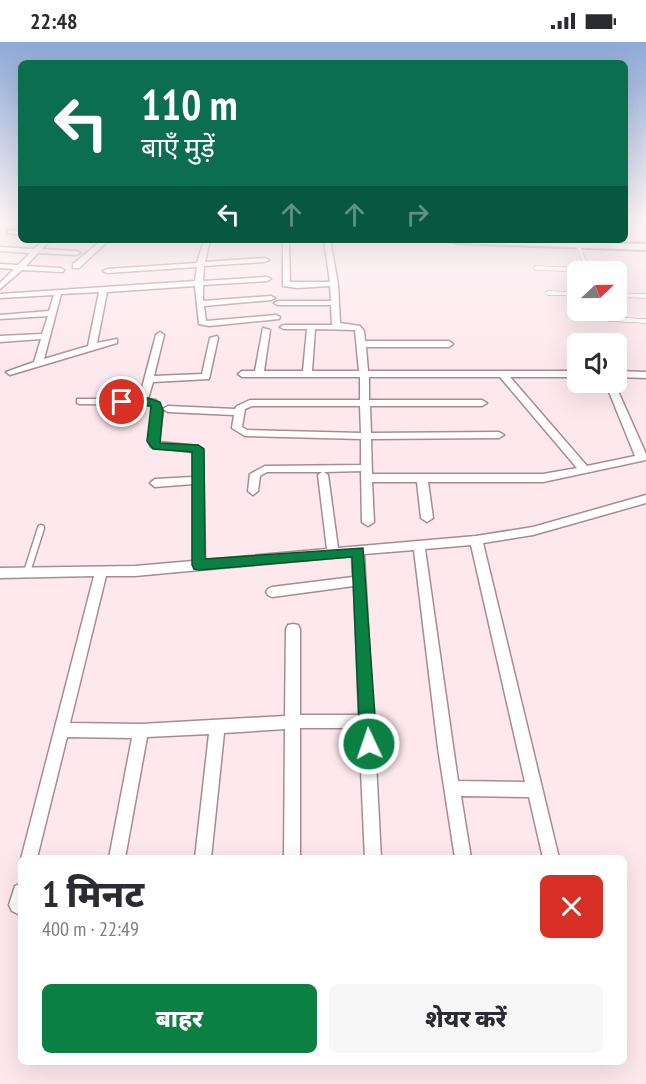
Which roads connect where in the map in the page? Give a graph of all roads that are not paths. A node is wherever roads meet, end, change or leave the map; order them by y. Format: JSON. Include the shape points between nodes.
{"nodes":[{"id":1,"x":15,"y":268,"type":"edge"},
{"id":2,"x":19,"y":268,"type":"junction"},
{"id":3,"x":157,"y":268,"type":"edge"},
{"id":4,"x":199,"y":268,"type":"edge"},
{"id":5,"x":286,"y":268,"type":"edge"},
{"id":6,"x":331,"y":268,"type":"edge"},
{"id":7,"x":536,"y":268,"type":"dead end"},
{"id":8,"x":135,"y":269,"type":"joint"},
{"id":9,"x":60,"y":270,"type":"dead end"},
{"id":10,"x":567,"y":270,"type":"edge"},
{"id":11,"x":267,"y":279,"type":"dead end"},
{"id":12,"x":198,"y":283,"type":"junction"},
{"id":13,"x":334,"y":284,"type":"junction"},
{"id":14,"x":0,"y":286,"type":"edge"},
{"id":15,"x":136,"y":287,"type":"junction"},
{"id":16,"x":45,"y":289,"type":"dead end"},
{"id":17,"x":103,"y":290,"type":"junction"},
{"id":18,"x":548,"y":292,"type":"dead end"},
{"id":19,"x":58,"y":293,"type":"junction"},
{"id":20,"x":567,"y":293,"type":"edge"},
{"id":21,"x":627,"y":295,"type":"edge"},
{"id":22,"x":646,"y":296,"type":"edge"},
{"id":23,"x":0,"y":297,"type":"edge"},
{"id":24,"x":335,"y":303,"type":"junction"},
{"id":25,"x":200,"y":304,"type":"junction"},
{"id":26,"x":52,"y":313,"type":"junction"},
{"id":27,"x":0,"y":317,"type":"edge"},
{"id":28,"x":276,"y":317,"type":"dead end"},
{"id":29,"x":627,"y":320,"type":"edge"},
{"id":30,"x":646,"y":321,"type":"edge"},
{"id":31,"x":284,"y":327,"type":"dead end"},
{"id":32,"x":311,"y":327,"type":"junction"},
{"id":33,"x":339,"y":327,"type":"junction"},
{"id":34,"x":266,"y":330,"type":"dead end"},
{"id":35,"x":160,"y":335,"type":"dead end"},
{"id":36,"x":46,"y":336,"type":"junction"},
{"id":37,"x":214,"y":338,"type":"dead end"},
{"id":38,"x":0,"y":339,"type":"edge"},
{"id":39,"x":114,"y":341,"type":"dead end"},
{"id":40,"x":362,"y":344,"type":"junction"},
{"id":41,"x":449,"y":344,"type":"dead end"},
{"id":42,"x":92,"y":347,"type":"junction"},
{"id":43,"x":38,"y":364,"type":"junction"},
{"id":44,"x":10,"y":372,"type":"dead end"},
{"id":45,"x":502,"y":373,"type":"junction"},
{"id":46,"x":242,"y":374,"type":"dead end"},
{"id":47,"x":259,"y":374,"type":"junction"},
{"id":48,"x":364,"y":374,"type":"junction"},
{"id":49,"x":567,"y":374,"type":"edge"},
{"id":50,"x":627,"y":374,"type":"edge"},
{"id":51,"x":307,"y":375,"type":"junction"},
{"id":52,"x":646,"y":375,"type":"edge"},
{"id":53,"x":149,"y":379,"type":"junction"},
{"id":54,"x":614,"y":393,"type":"edge"},
{"id":55,"x":80,"y":401,"type":"dead end"},
{"id":56,"x":143,"y":402,"type":"junction"},
{"id":57,"x":364,"y":403,"type":"junction"},
{"id":58,"x":482,"y":403,"type":"dead end"},
{"id":59,"x":168,"y":410,"type":"dead end"},
{"id":60,"x":239,"y":412,"type":"junction"},
{"id":61,"x":499,"y":435,"type":"dead end"},
{"id":62,"x":366,"y":436,"type":"junction"},
{"id":63,"x":644,"y":457,"type":"edge"},
{"id":64,"x":585,"y":470,"type":"junction"},
{"id":65,"x":367,"y":473,"type":"junction"},
{"id":66,"x":323,"y":475,"type":"dead end"},
{"id":67,"x":422,"y":478,"type":"junction"},
{"id":68,"x":199,"y":480,"type":"junction"},
{"id":69,"x":155,"y":483,"type":"dead end"},
{"id":70,"x":253,"y":490,"type":"dead end"},
{"id":71,"x":646,"y":499,"type":"edge"},
{"id":72,"x":427,"y":518,"type":"dead end"},
{"id":73,"x":368,"y":522,"type":"dead end"},
{"id":74,"x":41,"y":528,"type":"dead end"},
{"id":75,"x":476,"y":540,"type":"junction"},
{"id":76,"x":419,"y":545,"type":"junction"},
{"id":77,"x":358,"y":551,"type":"junction"},
{"id":78,"x":333,"y":554,"type":"junction"},
{"id":79,"x":199,"y":565,"type":"junction"},
{"id":80,"x":27,"y":572,"type":"junction"},
{"id":81,"x":101,"y":572,"type":"junction"},
{"id":82,"x":0,"y":573,"type":"edge"},
{"id":83,"x":360,"y":581,"type":"junction"},
{"id":84,"x":272,"y":592,"type":"dead end"},
{"id":85,"x":293,"y":628,"type":"dead end"},
{"id":86,"x":368,"y":721,"type":"junction"},
{"id":87,"x":293,"y":722,"type":"junction"},
{"id":88,"x":216,"y":728,"type":"junction"},
{"id":89,"x":61,"y":730,"type":"junction"},
{"id":90,"x":141,"y":731,"type":"junction"},
{"id":91,"x":452,"y":788,"type":"junction"},
{"id":92,"x":536,"y":790,"type":"junction"},
{"id":93,"x":30,"y":855,"type":"edge"},
{"id":94,"x":118,"y":855,"type":"edge"},
{"id":95,"x":203,"y":855,"type":"edge"},
{"id":96,"x":292,"y":855,"type":"edge"},
{"id":97,"x":373,"y":855,"type":"edge"},
{"id":98,"x":463,"y":855,"type":"edge"},
{"id":99,"x":550,"y":855,"type":"edge"}],
"edges":[{"from":1,"to":2,"type":"street"},
{"from":2,"to":9,"type":"street"},
{"from":2,"to":14,"type":"street"},
{"from":3,"to":8,"type":"street"},
{"from":4,"to":12,"type":"street"},
{"from":5,"to":13,"type":"street","via":[[286,284]]},
{"from":6,"to":13,"type":"street"},
{"from":7,"to":10,"type":"lane"},
{"from":8,"to":15,"type":"street"},
{"from":11,"to":12,"type":"street"},
{"from":12,"to":15,"type":"street"},
{"from":12,"to":25,"type":"street"},
{"from":13,"to":24,"type":"street"},
{"from":14,"to":16,"type":"street"},
{"from":15,"to":17,"type":"street"},
{"from":17,"to":19,"type":"street"},
{"from":17,"to":42,"type":"street"},
{"from":18,"to":20,"type":"lane"},
{"from":19,"to":23,"type":"street"},
{"from":19,"to":26,"type":"street"},
{"from":21,"to":22,"type":"lane"},
{"from":24,"to":25,"type":"street","via":[[275,300]]},
{"from":24,"to":33,"type":"street"},
{"from":25,"to":28,"type":"street","via":[[201,320],[206,324]]},
{"from":26,"to":27,"type":"street"},
{"from":26,"to":36,"type":"street"},
{"from":29,"to":30,"type":"lane"},
{"from":31,"to":32,"type":"street"},
{"from":32,"to":33,"type":"street"},
{"from":32,"to":51,"type":"street"},
{"from":33,"to":40,"type":"street","via":[[359,329]]},
{"from":34,"to":47,"type":"street"},
{"from":35,"to":53,"type":"street"},
{"from":36,"to":38,"type":"street"},
{"from":36,"to":43,"type":"street"},
{"from":37,"to":53,"type":"street","via":[[206,377]]},
{"from":39,"to":42,"type":"street"},
{"from":40,"to":41,"type":"street"},
{"from":40,"to":48,"type":"street"},
{"from":42,"to":43,"type":"street"},
{"from":43,"to":44,"type":"street"},
{"from":45,"to":48,"type":"street"},
{"from":45,"to":49,"type":"street"},
{"from":45,"to":64,"type":"street"},
{"from":46,"to":47,"type":"street"},
{"from":47,"to":51,"type":"street"},
{"from":48,"to":51,"type":"street"},
{"from":48,"to":57,"type":"street"},
{"from":50,"to":52,"type":"street"},
{"from":53,"to":56,"type":"street"},
{"from":54,"to":63,"type":"street"},
{"from":55,"to":56,"type":"street"},
{"from":56,"to":68,"type":"street","via":[[153,402],[157,407],[155,445],[198,449]]},
{"from":57,"to":58,"type":"street"},
{"from":57,"to":60,"type":"street","via":[[249,403],[242,405]]},
{"from":57,"to":62,"type":"street"},
{"from":59,"to":60,"type":"street"},
{"from":60,"to":62,"type":"street","via":[[237,428],[245,433]]},
{"from":61,"to":62,"type":"street"},
{"from":62,"to":65,"type":"street"},
{"from":63,"to":64,"type":"street"},
{"from":64,"to":67,"type":"street","via":[[528,479]]},
{"from":65,"to":67,"type":"street"},
{"from":65,"to":70,"type":"street","via":[[265,469],[255,474]]},
{"from":65,"to":73,"type":"street"},
{"from":66,"to":78,"type":"street"},
{"from":67,"to":72,"type":"street"},
{"from":68,"to":69,"type":"street"},
{"from":68,"to":79,"type":"street"},
{"from":71,"to":75,"type":"street","via":[[533,531]]},
{"from":74,"to":80,"type":"lane"},
{"from":75,"to":76,"type":"street"},
{"from":75,"to":92,"type":"street"},
{"from":76,"to":77,"type":"street"},
{"from":76,"to":91,"type":"street"},
{"from":77,"to":78,"type":"street"},
{"from":77,"to":83,"type":"street"},
{"from":78,"to":79,"type":"street"},
{"from":79,"to":81,"type":"street"},
{"from":80,"to":81,"type":"street"},
{"from":80,"to":82,"type":"street"},
{"from":81,"to":89,"type":"street"},
{"from":83,"to":84,"type":"street"},
{"from":83,"to":86,"type":"street"},
{"from":85,"to":87,"type":"street"},
{"from":86,"to":87,"type":"street"},
{"from":86,"to":97,"type":"street"},
{"from":87,"to":88,"type":"street"},
{"from":87,"to":96,"type":"street"},
{"from":88,"to":90,"type":"street"},
{"from":88,"to":95,"type":"street"},
{"from":89,"to":90,"type":"street"},
{"from":89,"to":93,"type":"street"},
{"from":90,"to":94,"type":"street"},
{"from":91,"to":92,"type":"street"},
{"from":91,"to":98,"type":"street"},
{"from":92,"to":99,"type":"street"}]}
